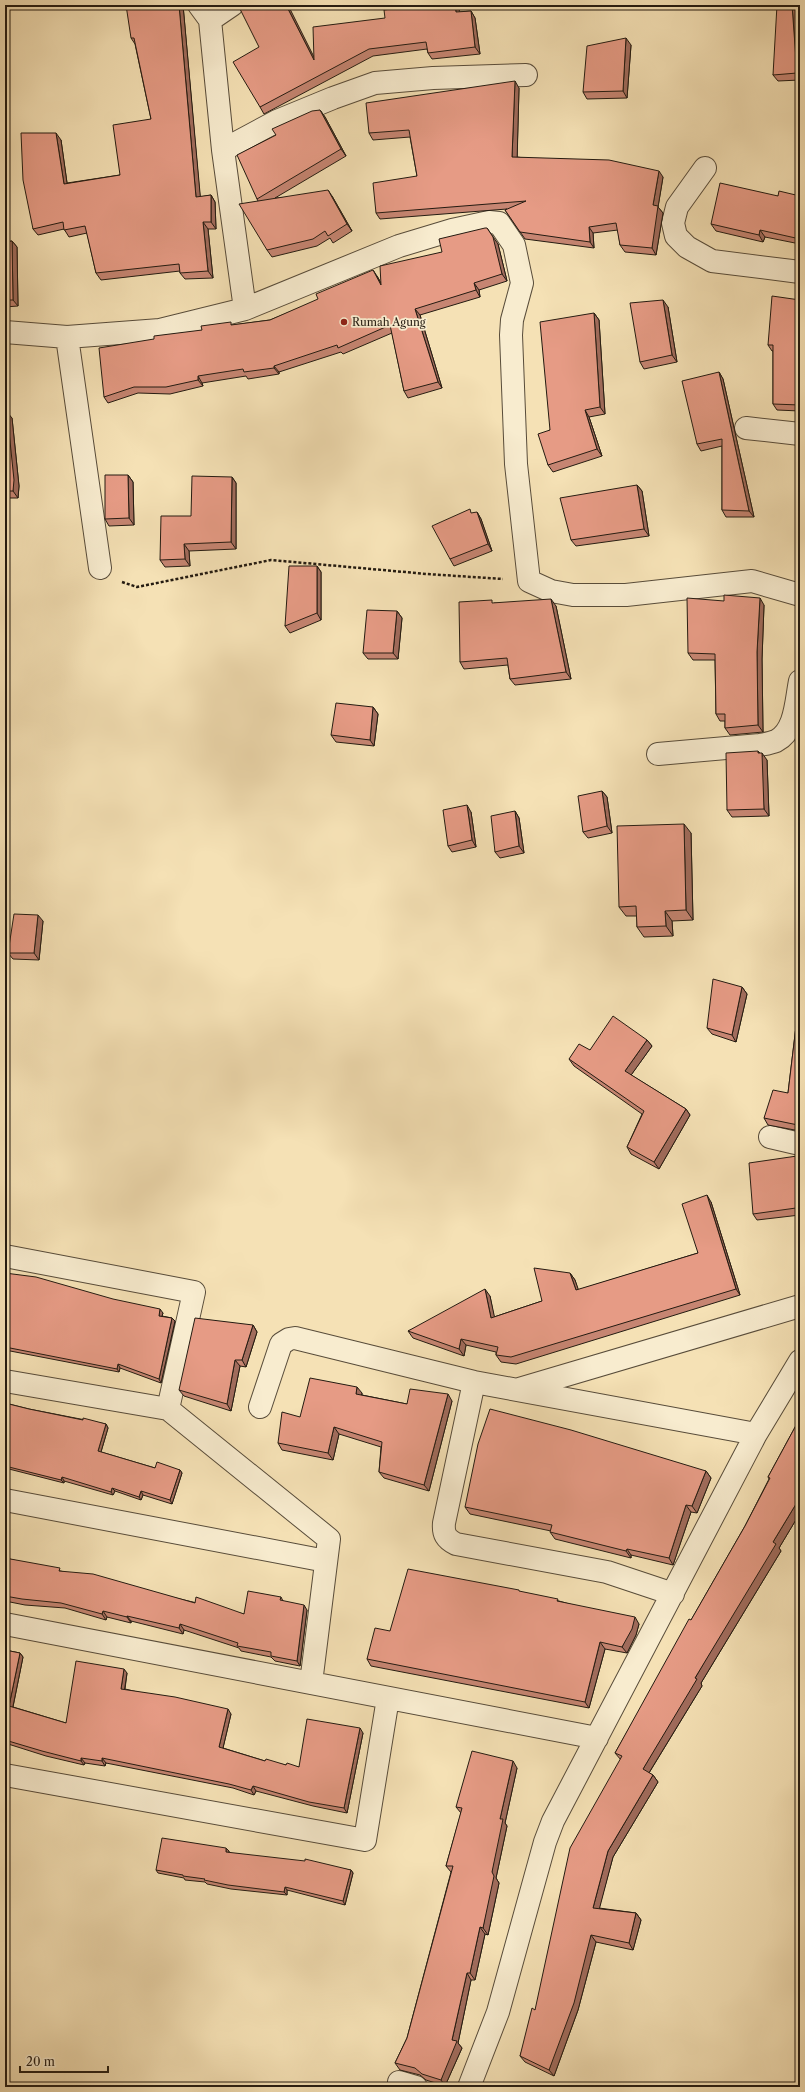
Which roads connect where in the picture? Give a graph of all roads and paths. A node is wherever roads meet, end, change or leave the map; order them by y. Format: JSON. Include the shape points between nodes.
{"nodes":[{"id":1,"x":232,"y":5,"type":"edge"},
{"id":2,"x":205,"y":12,"type":"edge"},
{"id":3,"x":526,"y":75,"type":"dead end"},
{"id":4,"x":223,"y":150,"type":"junction"},
{"id":5,"x":705,"y":168,"type":"dead end"},
{"id":6,"x":800,"y":272,"type":"edge"},
{"id":7,"x":245,"y":309,"type":"junction"},
{"id":8,"x":5,"y":332,"type":"edge"},
{"id":9,"x":67,"y":337,"type":"junction"},
{"id":10,"x":746,"y":428,"type":"dead end"},
{"id":11,"x":800,"y":434,"type":"edge"},
{"id":12,"x":100,"y":568,"type":"joint"},
{"id":13,"x":529,"y":581,"type":"junction"},
{"id":14,"x":800,"y":595,"type":"edge"},
{"id":15,"x":800,"y":681,"type":"edge"},
{"id":16,"x":658,"y":754,"type":"dead end"},
{"id":17,"x":770,"y":1137,"type":"dead end"},
{"id":18,"x":800,"y":1144,"type":"edge"},
{"id":19,"x":5,"y":1256,"type":"edge"},
{"id":20,"x":800,"y":1306,"type":"edge"},
{"id":21,"x":800,"y":1361,"type":"edge"},
{"id":22,"x":5,"y":1381,"type":"edge"},
{"id":23,"x":474,"y":1382,"type":"junction"},
{"id":24,"x":516,"y":1390,"type":"junction"},
{"id":25,"x":260,"y":1407,"type":"dead end"},
{"id":26,"x":168,"y":1409,"type":"junction"},
{"id":27,"x":756,"y":1434,"type":"junction"},
{"id":28,"x":5,"y":1500,"type":"edge"},
{"id":29,"x":326,"y":1561,"type":"junction"},
{"id":30,"x":673,"y":1594,"type":"junction"},
{"id":31,"x":5,"y":1624,"type":"edge"},
{"id":32,"x":311,"y":1683,"type":"junction"},
{"id":33,"x":388,"y":1698,"type":"junction"},
{"id":34,"x":597,"y":1738,"type":"junction"},
{"id":35,"x":5,"y":1775,"type":"edge"},
{"id":36,"x":469,"y":2087,"type":"edge"}],
"edges":[{"from":1,"to":2,"type":"street"},
{"from":2,"to":4,"type":"street"},
{"from":3,"to":4,"type":"street","via":[[375,83],[284,118]]},
{"from":4,"to":7,"type":"street"},
{"from":5,"to":6,"type":"street","via":[[677,207],[673,222],[676,236],[687,247],[712,261]]},
{"from":7,"to":9,"type":"street","via":[[160,330]]},
{"from":7,"to":13,"type":"street","via":[[399,246],[452,230],[489,222],[499,223],[514,245],[522,283],[512,320],[511,335],[516,464]]},
{"from":8,"to":9,"type":"street"},
{"from":9,"to":12,"type":"street"},
{"from":10,"to":11,"type":"street"},
{"from":12,"to":13,"type":"path","via":[[116,581],[137,587],[271,560]]},
{"from":13,"to":14,"type":"street","via":[[551,591],[574,595],[626,595],[752,581]]},
{"from":15,"to":16,"type":"street","via":[[791,724],[785,734],[776,741],[760,745]]},
{"from":17,"to":18,"type":"street"},
{"from":19,"to":26,"type":"street","via":[[194,1292]]},
{"from":20,"to":24,"type":"street"},
{"from":21,"to":27,"type":"street"},
{"from":22,"to":26,"type":"street"},
{"from":23,"to":24,"type":"street"},
{"from":23,"to":25,"type":"street","via":[[295,1338],[284,1341],[279,1348]]},
{"from":23,"to":30,"type":"street","via":[[444,1522],[445,1536],[449,1541],[607,1572]]},
{"from":24,"to":27,"type":"street"},
{"from":26,"to":29,"type":"street","via":[[329,1539]]},
{"from":27,"to":30,"type":"street"},
{"from":28,"to":29,"type":"street"},
{"from":29,"to":32,"type":"street"},
{"from":30,"to":34,"type":"street"},
{"from":31,"to":32,"type":"street"},
{"from":32,"to":33,"type":"street"},
{"from":33,"to":34,"type":"street"},
{"from":33,"to":35,"type":"street","via":[[365,1840]]},
{"from":34,"to":36,"type":"street","via":[[558,1811],[545,1842],[498,2012]]}]}
